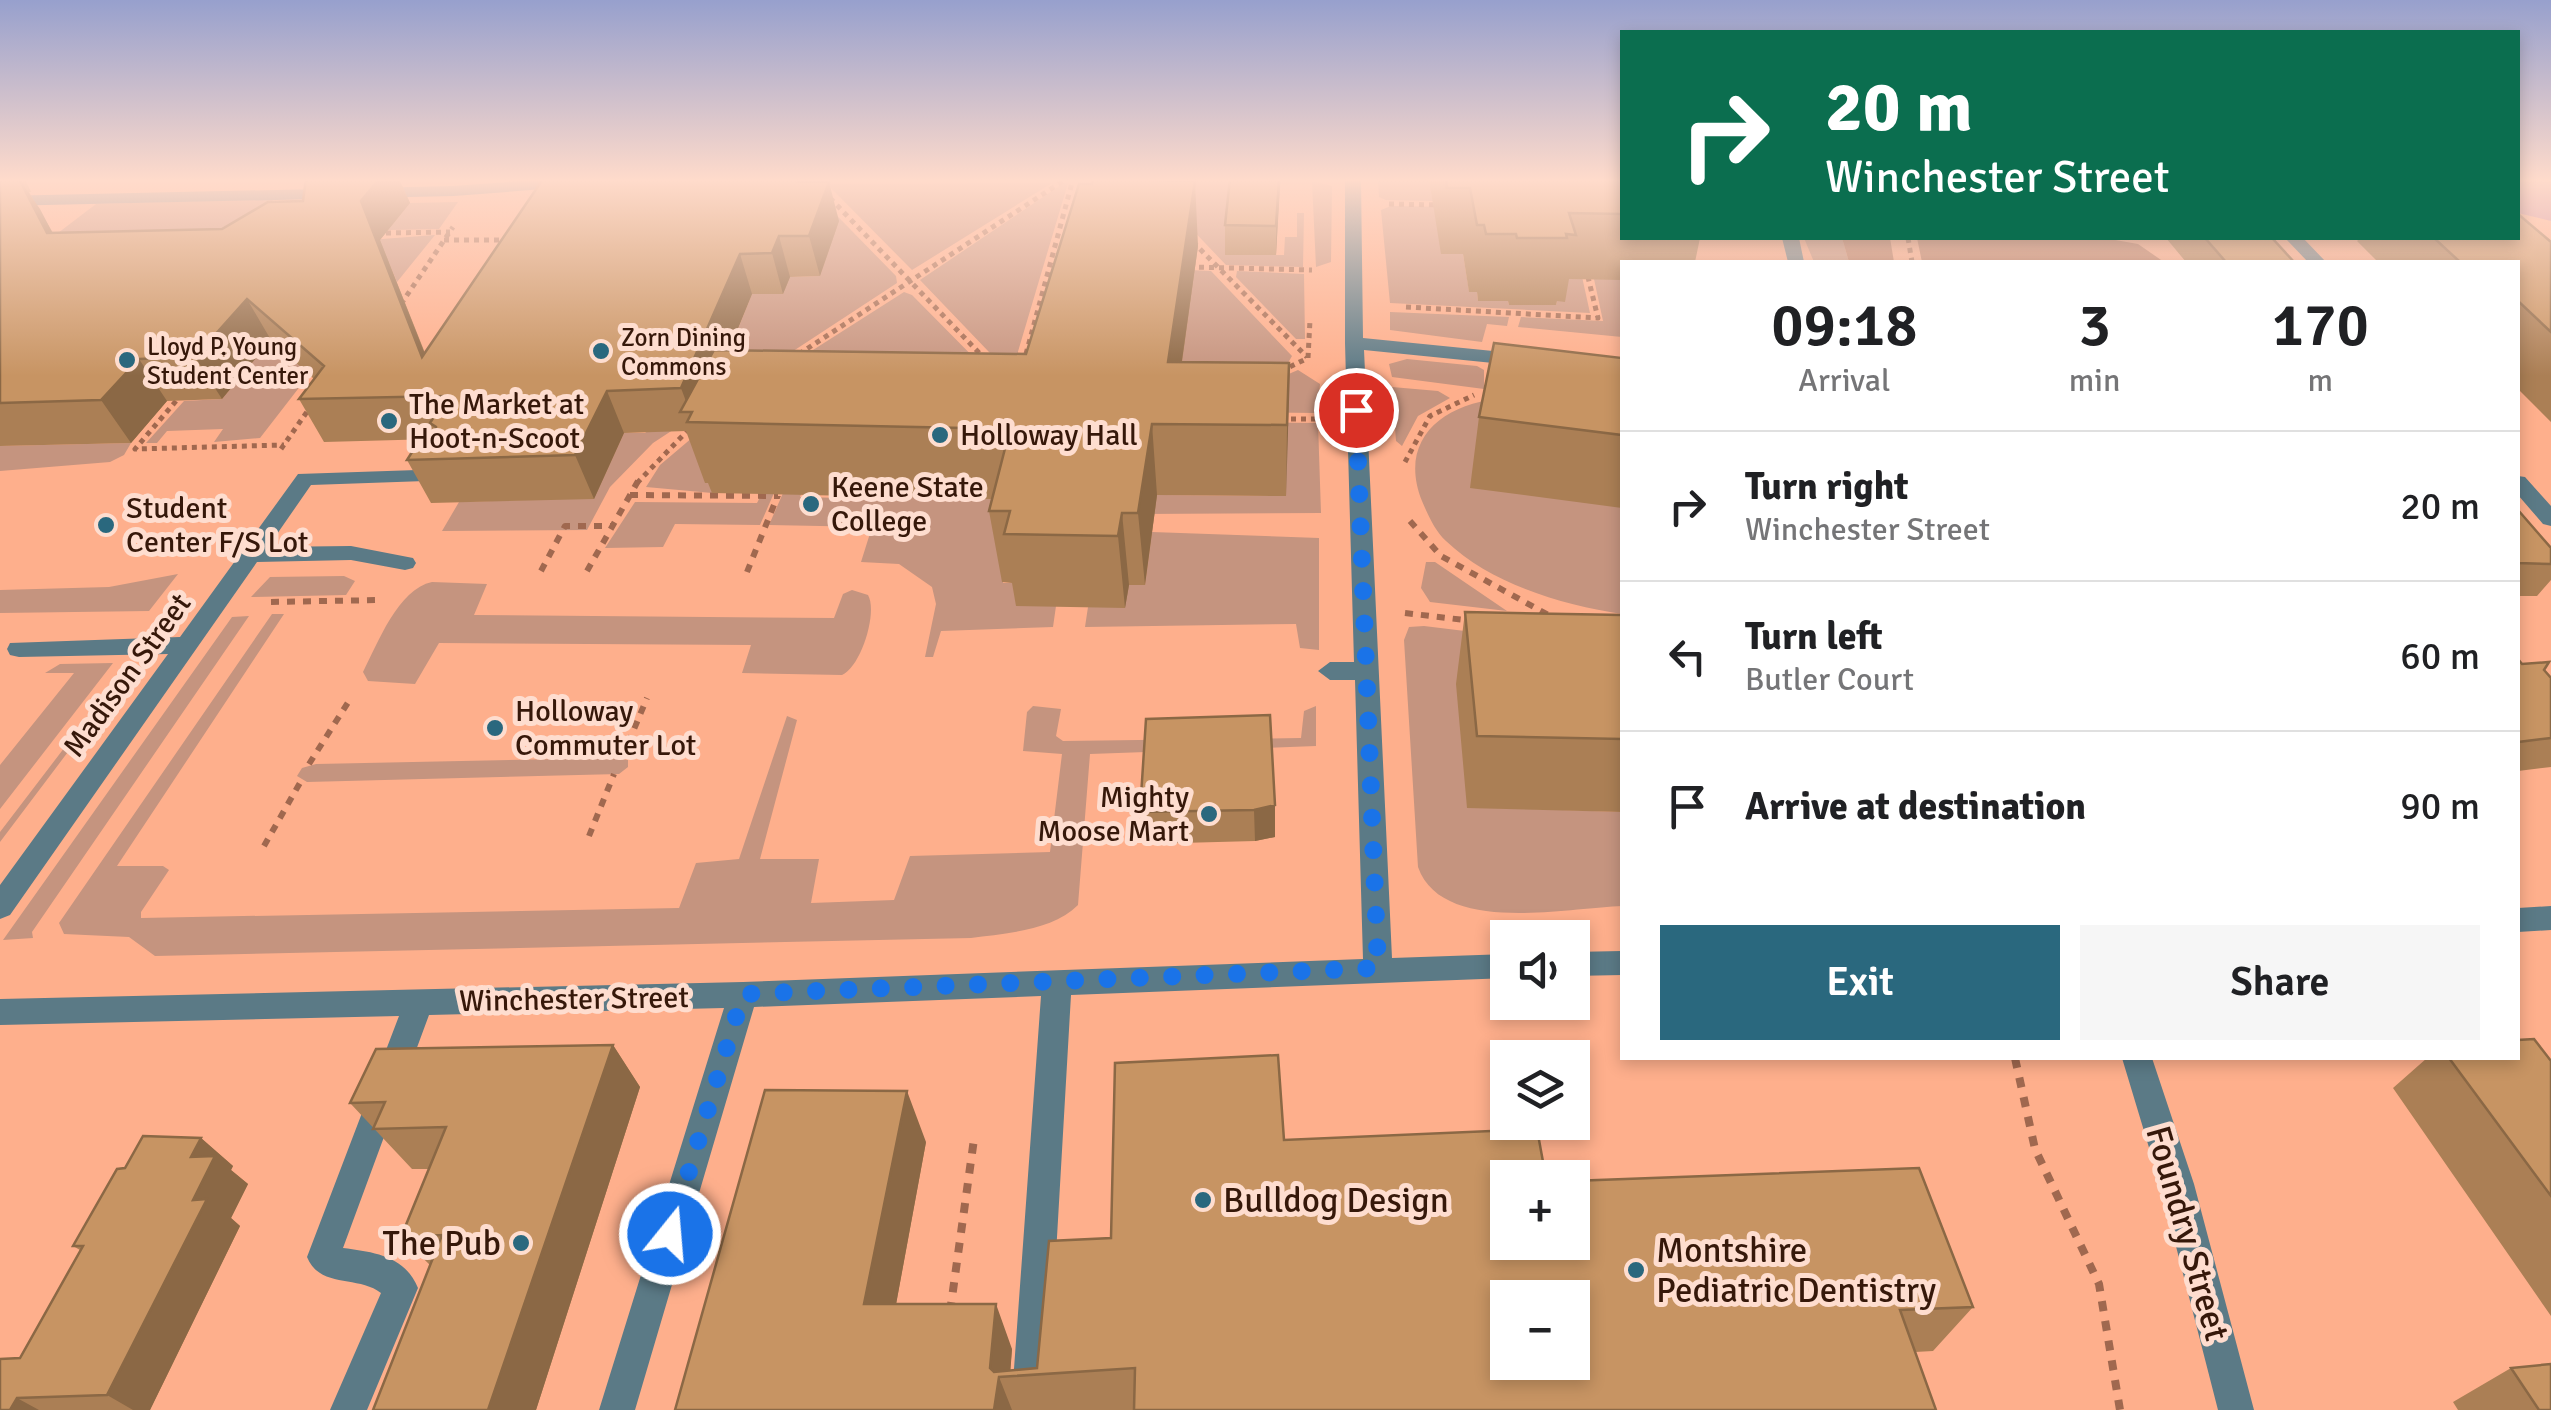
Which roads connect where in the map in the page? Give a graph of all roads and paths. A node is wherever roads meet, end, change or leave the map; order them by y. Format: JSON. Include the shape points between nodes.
{"nodes":[{"id":1,"x":441,"y":245,"type":"edge"},
{"id":2,"x":874,"y":245,"type":"edge"},
{"id":3,"x":964,"y":245,"type":"edge"},
{"id":4,"x":1053,"y":245,"type":"edge"},
{"id":5,"x":1196,"y":245,"type":"edge"},
{"id":6,"x":1353,"y":245,"type":"edge"},
{"id":7,"x":1067,"y":248,"type":"edge"},
{"id":8,"x":1050,"y":253,"type":"junction"},
{"id":9,"x":1585,"y":263,"type":"edge"},
{"id":10,"x":1189,"y":267,"type":"edge"},
{"id":11,"x":1220,"y":268,"type":"junction"},
{"id":12,"x":1312,"y":270,"type":"dead end"},
{"id":13,"x":908,"y":281,"type":"junction"},
{"id":14,"x":1400,"y":307,"type":"dead end"},
{"id":15,"x":394,"y":314,"type":"edge"},
{"id":16,"x":1354,"y":343,"type":"junction"},
{"id":17,"x":798,"y":356,"type":"edge"},
{"id":18,"x":1026,"y":357,"type":"edge"},
{"id":19,"x":1308,"y":358,"type":"junction"},
{"id":20,"x":1545,"y":362,"type":"edge"},
{"id":21,"x":994,"y":368,"type":"edge"},
{"id":22,"x":1319,"y":368,"type":"dead end"},
{"id":23,"x":1272,"y":375,"type":"edge"},
{"id":24,"x":1484,"y":392,"type":"edge"},
{"id":25,"x":317,"y":398,"type":"edge"},
{"id":26,"x":176,"y":401,"type":"dead end"},
{"id":27,"x":1274,"y":418,"type":"edge"},
{"id":28,"x":1330,"y":420,"type":"dead end"},
{"id":29,"x":694,"y":424,"type":"edge"},
{"id":30,"x":284,"y":445,"type":"junction"},
{"id":31,"x":274,"y":460,"type":"dead end"},
{"id":32,"x":1406,"y":462,"type":"dead end"},
{"id":33,"x":447,"y":475,"type":"edge"},
{"id":34,"x":2520,"y":484,"type":"edge"},
{"id":35,"x":630,"y":495,"type":"junction"},
{"id":36,"x":2551,"y":519,"type":"edge"},
{"id":37,"x":1410,"y":520,"type":"dead end"},
{"id":38,"x":612,"y":526,"type":"junction"},
{"id":39,"x":253,"y":555,"type":"junction"},
{"id":40,"x":405,"y":563,"type":"dead end"},
{"id":41,"x":541,"y":571,"type":"dead end"},
{"id":42,"x":587,"y":571,"type":"dead end"},
{"id":43,"x":747,"y":572,"type":"dead end"},
{"id":44,"x":381,"y":600,"type":"dead end"},
{"id":45,"x":271,"y":602,"type":"dead end"},
{"id":46,"x":1394,"y":612,"type":"dead end"},
{"id":47,"x":1482,"y":622,"type":"edge"},
{"id":48,"x":1548,"y":626,"type":"edge"},
{"id":49,"x":188,"y":645,"type":"junction"},
{"id":50,"x":19,"y":649,"type":"dead end"},
{"id":51,"x":1330,"y":671,"type":"dead end"},
{"id":52,"x":1365,"y":671,"type":"junction"},
{"id":53,"x":647,"y":698,"type":"dead end"},
{"id":54,"x":349,"y":701,"type":"dead end"},
{"id":55,"x":622,"y":758,"type":"dead end"},
{"id":56,"x":309,"y":764,"type":"dead end"},
{"id":57,"x":614,"y":774,"type":"dead end"},
{"id":58,"x":301,"y":781,"type":"dead end"},
{"id":59,"x":589,"y":836,"type":"dead end"},
{"id":60,"x":264,"y":846,"type":"dead end"},
{"id":61,"x":0,"y":908,"type":"edge"},
{"id":62,"x":2551,"y":918,"type":"edge"},
{"id":63,"x":2520,"y":920,"type":"edge"},
{"id":64,"x":1620,"y":963,"type":"edge"},
{"id":65,"x":1590,"y":964,"type":"edge"},
{"id":66,"x":1490,"y":966,"type":"edge"},
{"id":67,"x":1378,"y":968,"type":"junction"},
{"id":68,"x":1057,"y":981,"type":"junction"},
{"id":69,"x":743,"y":994,"type":"junction"},
{"id":70,"x":419,"y":1003,"type":"junction"},
{"id":71,"x":0,"y":1012,"type":"edge"},
{"id":72,"x":2014,"y":1060,"type":"edge"},
{"id":73,"x":2138,"y":1060,"type":"edge"},
{"id":74,"x":974,"y":1138,"type":"dead end"},
{"id":75,"x":947,"y":1329,"type":"edge"},
{"id":76,"x":348,"y":1410,"type":"edge"},
{"id":77,"x":618,"y":1410,"type":"edge"},
{"id":78,"x":1029,"y":1410,"type":"edge"},
{"id":79,"x":2120,"y":1410,"type":"edge"},
{"id":80,"x":2236,"y":1410,"type":"edge"}],
"edges":[{"from":1,"to":15,"type":"path"},
{"from":2,"to":13,"type":"path"},
{"from":3,"to":13,"type":"path"},
{"from":4,"to":8,"type":"path"},
{"from":5,"to":11,"type":"path"},
{"from":6,"to":16,"type":"street"},
{"from":7,"to":8,"type":"path"},
{"from":8,"to":18,"type":"path"},
{"from":9,"to":14,"type":"path","via":[[1598,318]]},
{"from":10,"to":11,"type":"path"},
{"from":11,"to":12,"type":"path"},
{"from":11,"to":19,"type":"path"},
{"from":13,"to":17,"type":"path"},
{"from":13,"to":21,"type":"path"},
{"from":16,"to":20,"type":"street"},
{"from":16,"to":52,"type":"street"},
{"from":19,"to":22,"type":"path"},
{"from":19,"to":23,"type":"path"},
{"from":24,"to":32,"type":"path","via":[[1430,416]]},
{"from":25,"to":30,"type":"path"},
{"from":26,"to":30,"type":"path","via":[[135,449]]},
{"from":27,"to":28,"type":"path"},
{"from":29,"to":35,"type":"path","via":[[642,474]]},
{"from":30,"to":31,"type":"path"},
{"from":33,"to":39,"type":"street","name":"Madison Street","via":[[305,479]]},
{"from":34,"to":36,"type":"street"},
{"from":35,"to":38,"type":"path"},
{"from":35,"to":43,"type":"path","via":[[778,495]]},
{"from":37,"to":48,"type":"path","via":[[1441,556],[1562,623]]},
{"from":38,"to":41,"type":"path","via":[[564,526]]},
{"from":38,"to":42,"type":"path"},
{"from":39,"to":40,"type":"street","via":[[350,553]]},
{"from":39,"to":49,"type":"street","name":"Madison Street"},
{"from":44,"to":45,"type":"path"},
{"from":46,"to":47,"type":"path"},
{"from":49,"to":50,"type":"street"},
{"from":49,"to":61,"type":"street","name":"Madison Street"},
{"from":51,"to":52,"type":"street"},
{"from":52,"to":67,"type":"street"},
{"from":53,"to":55,"type":"path"},
{"from":54,"to":56,"type":"path"},
{"from":57,"to":59,"type":"path"},
{"from":58,"to":60,"type":"path"},
{"from":62,"to":63,"type":"street"},
{"from":64,"to":65,"type":"street"},
{"from":66,"to":67,"type":"street","name":"Winchester Street"},
{"from":67,"to":68,"type":"street","name":"Winchester Street"},
{"from":68,"to":69,"type":"street","name":"Winchester Street"},
{"from":68,"to":78,"type":"street"},
{"from":69,"to":70,"type":"street","name":"Winchester Street"},
{"from":69,"to":77,"type":"street"},
{"from":70,"to":71,"type":"street","name":"Winchester Street"},
{"from":70,"to":76,"type":"street","via":[[324,1257],[373,1266],[401,1288]]},
{"from":72,"to":79,"type":"path","via":[[2035,1149],[2099,1284]]},
{"from":73,"to":80,"type":"street","name":"Foundry Street"},
{"from":74,"to":75,"type":"path"}]}
